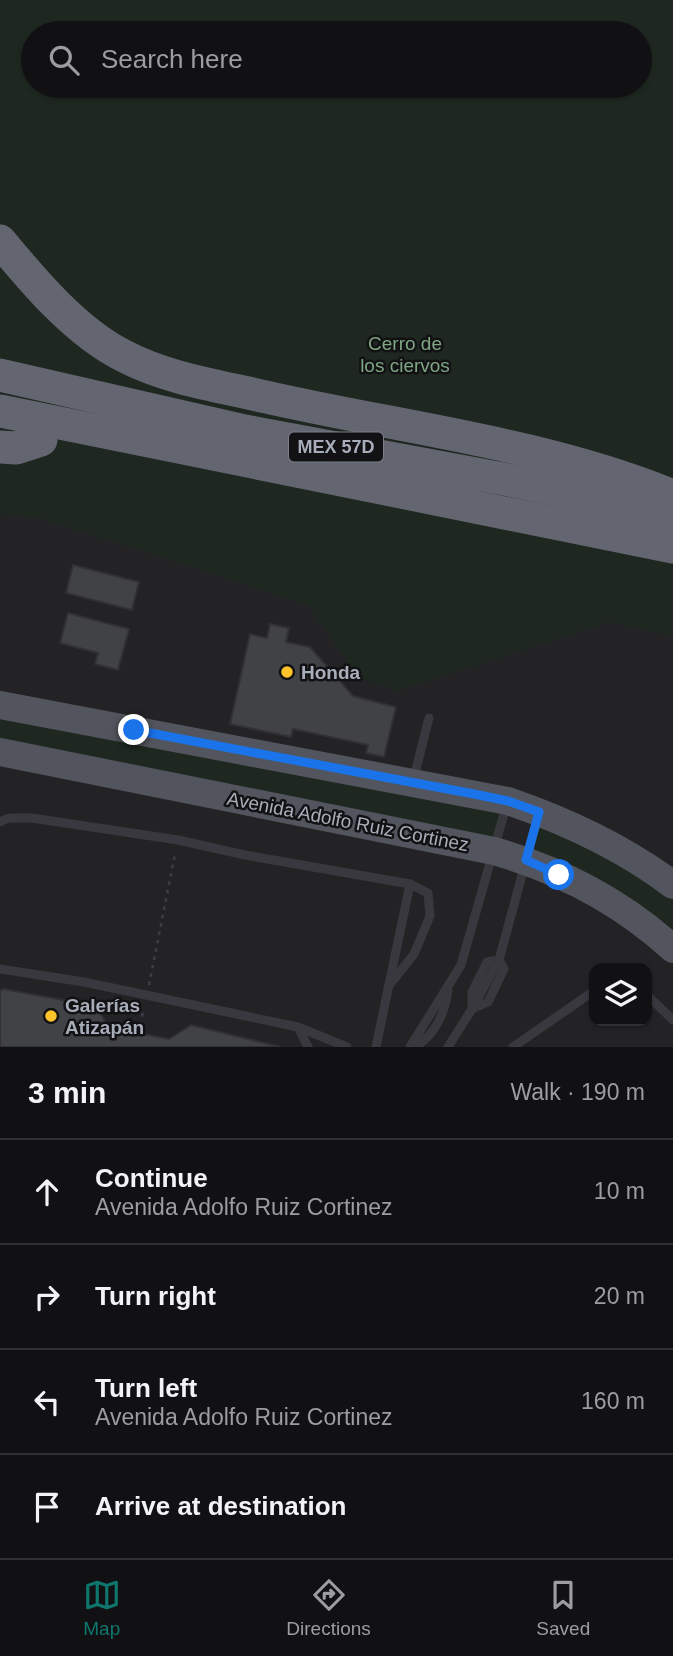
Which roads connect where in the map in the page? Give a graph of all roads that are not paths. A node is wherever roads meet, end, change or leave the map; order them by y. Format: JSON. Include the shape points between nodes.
{"nodes":[{"id":1,"x":0,"y":242,"type":"edge"},
{"id":2,"x":0,"y":375,"type":"edge"},
{"id":3,"x":0,"y":411,"type":"edge"},
{"id":4,"x":0,"y":427,"type":"edge"},
{"id":5,"x":41,"y":440,"type":"junction"},
{"id":6,"x":159,"y":444,"type":"junction"},
{"id":7,"x":0,"y":447,"type":"edge"},
{"id":8,"x":673,"y":496,"type":"edge"},
{"id":9,"x":673,"y":515,"type":"edge"},
{"id":10,"x":673,"y":547,"type":"edge"},
{"id":11,"x":0,"y":705,"type":"edge"},
{"id":12,"x":429,"y":718,"type":"dead end"},
{"id":13,"x":0,"y":752,"type":"edge"},
{"id":14,"x":413,"y":782,"type":"junction"},
{"id":15,"x":508,"y":801,"type":"junction"},
{"id":16,"x":539,"y":812,"type":"junction"},
{"id":17,"x":0,"y":822,"type":"edge"},
{"id":18,"x":494,"y":851,"type":"junction"},
{"id":19,"x":526,"y":860,"type":"junction"},
{"id":20,"x":410,"y":884,"type":"junction"},
{"id":21,"x":673,"y":885,"type":"edge"},
{"id":22,"x":673,"y":949,"type":"edge"},
{"id":23,"x":0,"y":969,"type":"edge"},
{"id":24,"x":388,"y":987,"type":"junction"},
{"id":25,"x":589,"y":994,"type":"edge"},
{"id":26,"x":652,"y":1000,"type":"edge"},
{"id":27,"x":673,"y":1020,"type":"edge"},
{"id":28,"x":298,"y":1027,"type":"junction"},
{"id":29,"x":308,"y":1047,"type":"edge"},
{"id":30,"x":347,"y":1047,"type":"edge"},
{"id":31,"x":376,"y":1047,"type":"edge"},
{"id":32,"x":412,"y":1047,"type":"edge"},
{"id":33,"x":448,"y":1047,"type":"edge"},
{"id":34,"x":513,"y":1047,"type":"edge"}],
"edges":[{"from":1,"to":8,"type":"highway","via":[[39,287],[89,332],[122,356],[162,372],[533,451]]},
{"from":2,"to":9,"type":"highway","number":"MEX 57D","via":[[245,430]]},
{"from":3,"to":6,"type":"highway","number":"MEX 57D"},
{"from":4,"to":5,"type":"highway"},
{"from":5,"to":6,"type":"highway","via":[[102,450]]},
{"from":5,"to":7,"type":"highway","via":[[16,448]]},
{"from":6,"to":10,"type":"highway","number":"MEX 57D"},
{"from":11,"to":14,"type":"main road"},
{"from":12,"to":14,"type":"lane"},
{"from":13,"to":18,"type":"main road","name":"Avenida Adolfo Ruiz Cortinez"},
{"from":14,"to":15,"type":"main road"},
{"from":15,"to":16,"type":"main road"},
{"from":15,"to":18,"type":"lane"},
{"from":16,"to":19,"type":"lane"},
{"from":16,"to":21,"type":"main road","via":[[650,867]]},
{"from":17,"to":20,"type":"lane","via":[[32,818],[178,840]]},
{"from":18,"to":19,"type":"main road","name":"Avenida Adolfo Ruiz Cortinez"},
{"from":18,"to":32,"type":"lane","via":[[461,965]]},
{"from":19,"to":22,"type":"main road","name":"Avenida Adolfo Ruiz Cortinez","via":[[601,895]]},
{"from":19,"to":33,"type":"lane","via":[[499,960]]},
{"from":20,"to":24,"type":"lane"},
{"from":20,"to":24,"type":"lane","via":[[428,894],[430,916],[414,954]]},
{"from":23,"to":28,"type":"lane"},
{"from":24,"to":31,"type":"lane"},
{"from":25,"to":34,"type":"lane"},
{"from":26,"to":27,"type":"lane"},
{"from":28,"to":29,"type":"lane"},
{"from":28,"to":30,"type":"lane"}]}
